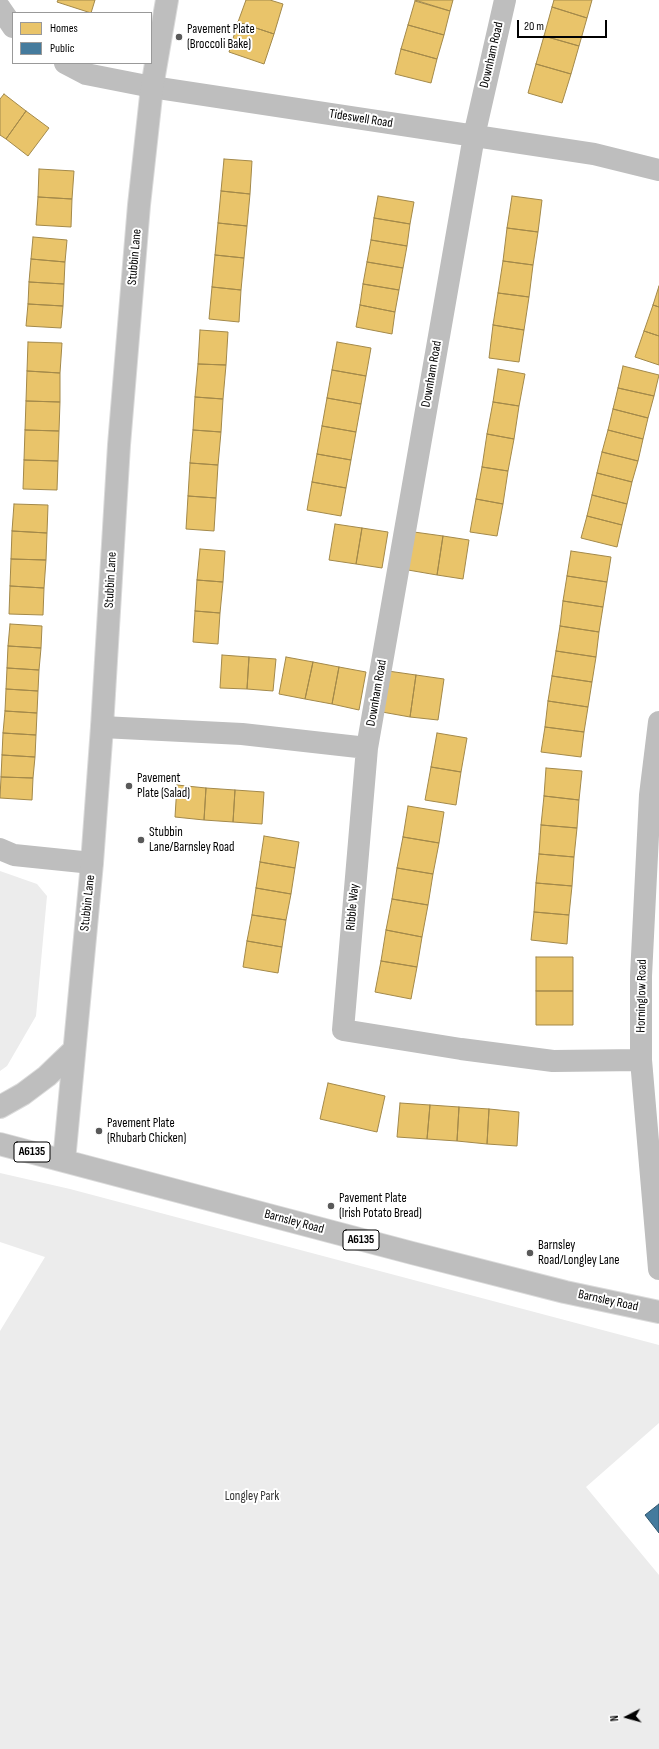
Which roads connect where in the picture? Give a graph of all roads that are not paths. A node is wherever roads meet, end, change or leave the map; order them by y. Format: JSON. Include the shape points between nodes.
{"nodes":[{"id":1,"x":167,"y":0,"type":"edge"},
{"id":2,"x":505,"y":0,"type":"edge"},
{"id":3,"x":0,"y":8,"type":"edge"},
{"id":4,"x":12,"y":26,"type":"edge"},
{"id":5,"x":67,"y":64,"type":"edge"},
{"id":6,"x":152,"y":87,"type":"junction"},
{"id":7,"x":474,"y":136,"type":"junction"},
{"id":8,"x":659,"y":170,"type":"edge"},
{"id":9,"x":659,"y":722,"type":"edge"},
{"id":10,"x":102,"y":727,"type":"junction"},
{"id":11,"x":367,"y":748,"type":"junction"},
{"id":12,"x":0,"y":849,"type":"edge"},
{"id":13,"x":92,"y":863,"type":"junction"},
{"id":14,"x":74,"y":1051,"type":"junction"},
{"id":15,"x":641,"y":1060,"type":"junction"},
{"id":16,"x":0,"y":1107,"type":"edge"},
{"id":17,"x":0,"y":1144,"type":"edge"},
{"id":18,"x":64,"y":1161,"type":"junction"},
{"id":19,"x":659,"y":1269,"type":"edge"},
{"id":20,"x":659,"y":1312,"type":"edge"}],
"edges":[{"from":1,"to":6,"type":"street","name":"Stubbin Lane"},
{"from":2,"to":7,"type":"street","name":"Downham Road"},
{"from":3,"to":4,"type":"street"},
{"from":5,"to":6,"type":"street","name":"Tideswell Road","via":[[86,74]]},
{"from":6,"to":7,"type":"street","name":"Tideswell Road"},
{"from":6,"to":10,"type":"street","name":"Stubbin Lane","via":[[139,205],[119,445]]},
{"from":7,"to":8,"type":"street","name":"Tideswell Road","via":[[594,154]]},
{"from":7,"to":11,"type":"street","name":"Downham Road"},
{"from":9,"to":15,"type":"street","name":"Horninglow Road","via":[[650,795],[641,976]]},
{"from":10,"to":11,"type":"street","via":[[242,734]]},
{"from":10,"to":13,"type":"street","name":"Stubbin Lane"},
{"from":11,"to":15,"type":"street","name":"Ribble Way","via":[[343,1030],[553,1061]]},
{"from":12,"to":13,"type":"street","via":[[14,855]]},
{"from":13,"to":14,"type":"street","name":"Stubbin Lane"},
{"from":14,"to":16,"type":"street","via":[[47,1076]]},
{"from":14,"to":18,"type":"street","name":"Stubbin Lane"},
{"from":15,"to":19,"type":"street","name":"Horninglow Road"},
{"from":17,"to":18,"type":"street","name":"Barnsley Road","number":"A6135"},
{"from":18,"to":20,"type":"street","name":"Barnsley Road","number":"A6135","via":[[427,1257],[565,1292]]}]}
